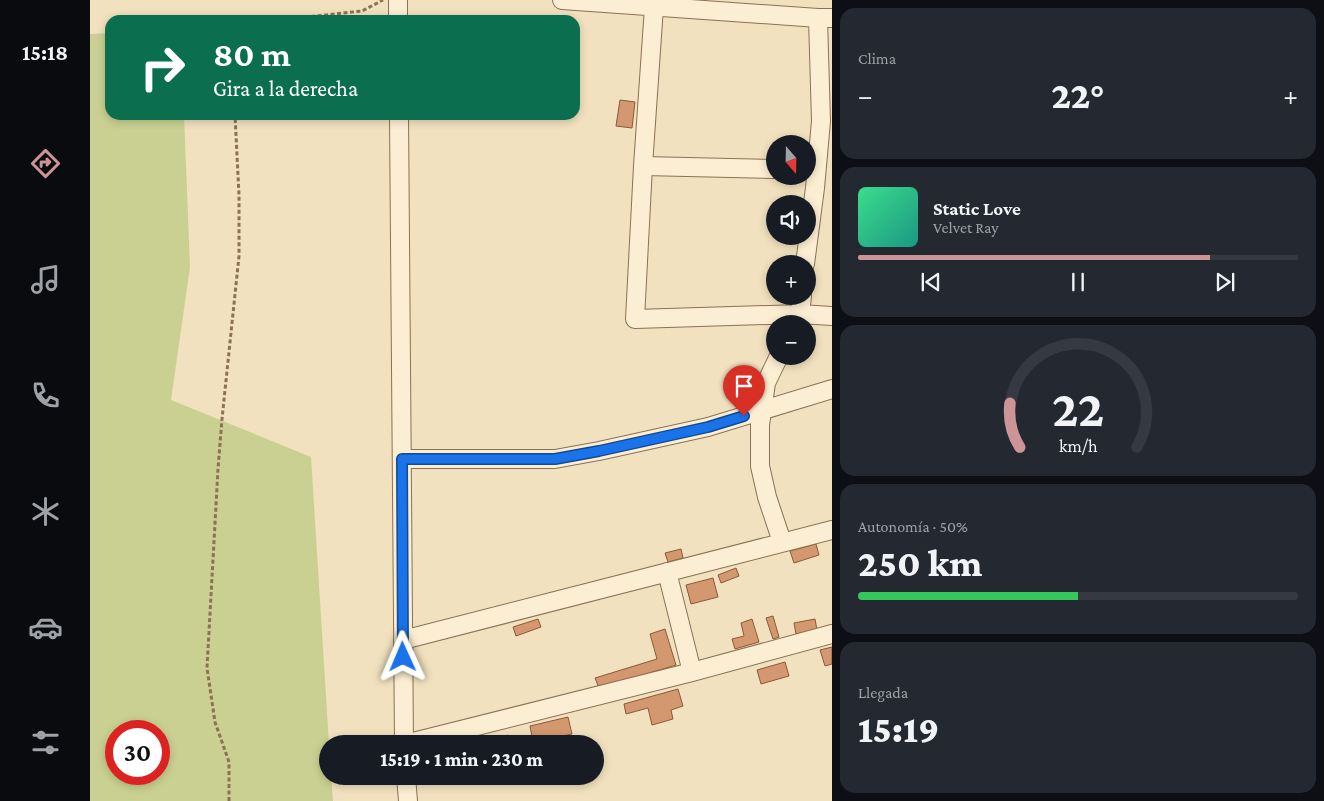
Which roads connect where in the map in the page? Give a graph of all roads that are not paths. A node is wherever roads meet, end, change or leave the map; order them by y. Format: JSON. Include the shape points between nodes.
{"nodes":[{"id":1,"x":398,"y":0,"type":"edge"},
{"id":2,"x":562,"y":0,"type":"edge"},
{"id":3,"x":654,"y":7,"type":"junction"},
{"id":4,"x":398,"y":15,"type":"edge"},
{"id":5,"x":825,"y":18,"type":"edge"},
{"id":6,"x":399,"y":120,"type":"edge"},
{"id":7,"x":643,"y":166,"type":"junction"},
{"id":8,"x":766,"y":169,"type":"edge"},
{"id":9,"x":819,"y":170,"type":"edge"},
{"id":10,"x":806,"y":255,"type":"edge"},
{"id":11,"x":799,"y":311,"type":"edge"},
{"id":12,"x":832,"y":316,"type":"edge"},
{"id":13,"x":774,"y":365,"type":"edge"},
{"id":14,"x":832,"y":389,"type":"edge"},
{"id":15,"x":762,"y":411,"type":"junction"},
{"id":16,"x":402,"y":459,"type":"junction"},
{"id":17,"x":832,"y":530,"type":"edge"},
{"id":18,"x":782,"y":542,"type":"junction"},
{"id":19,"x":667,"y":572,"type":"junction"},
{"id":20,"x":832,"y":634,"type":"edge"},
{"id":21,"x":403,"y":640,"type":"junction"},
{"id":22,"x":692,"y":672,"type":"junction"},
{"id":23,"x":404,"y":735,"type":"edge"},
{"id":24,"x":440,"y":735,"type":"edge"},
{"id":25,"x":407,"y":785,"type":"edge"},
{"id":26,"x":408,"y":801,"type":"edge"}],
"edges":[{"from":1,"to":4,"type":"street"},
{"from":2,"to":3,"type":"street"},
{"from":3,"to":5,"type":"street"},
{"from":3,"to":7,"type":"street"},
{"from":5,"to":9,"type":"street"},
{"from":6,"to":16,"type":"street"},
{"from":7,"to":8,"type":"street"},
{"from":7,"to":11,"type":"street","via":[[635,319]]},
{"from":9,"to":10,"type":"street"},
{"from":11,"to":12,"type":"street"},
{"from":13,"to":15,"type":"street","via":[[766,383]]},
{"from":14,"to":15,"type":"street"},
{"from":15,"to":16,"type":"street","via":[[708,427],[555,459]]},
{"from":15,"to":18,"type":"street","via":[[760,466]]},
{"from":16,"to":21,"type":"street"},
{"from":17,"to":18,"type":"street"},
{"from":18,"to":19,"type":"street"},
{"from":19,"to":21,"type":"street"},
{"from":19,"to":22,"type":"street"},
{"from":20,"to":22,"type":"street"},
{"from":21,"to":23,"type":"street"},
{"from":22,"to":24,"type":"street"},
{"from":25,"to":26,"type":"street"}]}
